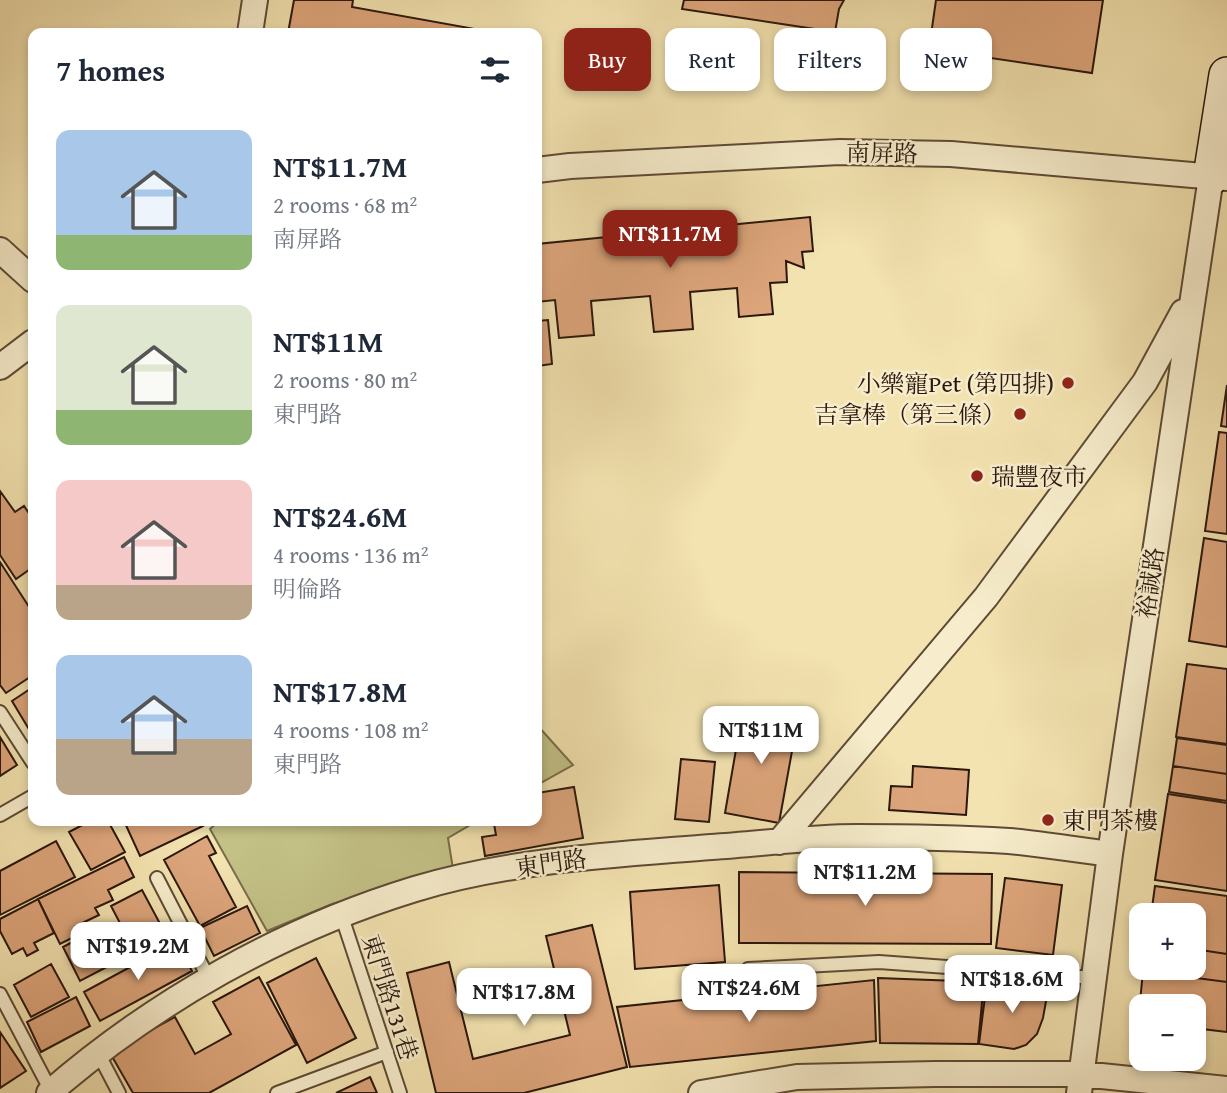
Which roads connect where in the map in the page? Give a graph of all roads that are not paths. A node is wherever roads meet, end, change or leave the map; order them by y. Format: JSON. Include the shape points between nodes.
{"nodes":[{"id":1,"x":255,"y":0,"type":"edge"},
{"id":2,"x":251,"y":28,"type":"edge"},
{"id":3,"x":1227,"y":75,"type":"edge"},
{"id":4,"x":542,"y":169,"type":"edge"},
{"id":5,"x":1219,"y":177,"type":"edge"},
{"id":6,"x":0,"y":250,"type":"edge"},
{"id":7,"x":28,"y":275,"type":"edge"},
{"id":8,"x":1192,"y":297,"type":"junction"},
{"id":9,"x":28,"y":346,"type":"edge"},
{"id":10,"x":0,"y":367,"type":"edge"},
{"id":11,"x":0,"y":712,"type":"edge"},
{"id":12,"x":28,"y":754,"type":"edge"},
{"id":13,"x":28,"y":799,"type":"edge"},
{"id":14,"x":0,"y":815,"type":"edge"},
{"id":15,"x":779,"y":842,"type":"junction"},
{"id":16,"x":1110,"y":854,"type":"junction"},
{"id":17,"x":157,"y":878,"type":"dead end"},
{"id":18,"x":341,"y":914,"type":"junction"},
{"id":19,"x":748,"y":969,"type":"dead end"},
{"id":20,"x":1094,"y":978,"type":"junction"},
{"id":21,"x":208,"y":979,"type":"junction"},
{"id":22,"x":0,"y":994,"type":"edge"},
{"id":23,"x":387,"y":1052,"type":"junction"},
{"id":24,"x":98,"y":1053,"type":"junction"},
{"id":25,"x":1080,"y":1084,"type":"edge"},
{"id":26,"x":1227,"y":1089,"type":"edge"},
{"id":27,"x":50,"y":1092,"type":"edge"},
{"id":28,"x":119,"y":1093,"type":"edge"},
{"id":29,"x":277,"y":1093,"type":"edge"},
{"id":30,"x":400,"y":1093,"type":"edge"},
{"id":31,"x":701,"y":1093,"type":"edge"}],
"edges":[{"from":1,"to":2,"type":"street"},
{"from":3,"to":5,"type":"street","name":"裕誠路"},
{"from":4,"to":5,"type":"street","name":"南屏路","via":[[840,152],[951,154]]},
{"from":5,"to":8,"type":"street","name":"裕誠路"},
{"from":6,"to":7,"type":"street"},
{"from":8,"to":15,"type":"street","via":[[1145,382],[986,597]]},
{"from":8,"to":16,"type":"street","name":"裕誠路"},
{"from":9,"to":10,"type":"street"},
{"from":11,"to":12,"type":"lane"},
{"from":13,"to":14,"type":"lane"},
{"from":15,"to":16,"type":"street","name":"東門路","via":[[854,837],[1010,841]]},
{"from":15,"to":18,"type":"street","name":"東門路","via":[[577,858],[494,871],[417,888]]},
{"from":16,"to":20,"type":"street","name":"裕誠路"},
{"from":17,"to":21,"type":"lane"},
{"from":18,"to":21,"type":"street","name":"東門路","via":[[260,949]]},
{"from":18,"to":23,"type":"lane","name":"東門路131巷"},
{"from":19,"to":20,"type":"lane","via":[[879,962]]},
{"from":20,"to":25,"type":"street","name":"裕誠路"},
{"from":21,"to":24,"type":"street","name":"東門路"},
{"from":22,"to":27,"type":"lane"},
{"from":23,"to":29,"type":"lane"},
{"from":23,"to":30,"type":"lane","name":"東門路131巷"},
{"from":24,"to":27,"type":"street","name":"東門路"},
{"from":24,"to":28,"type":"lane"},
{"from":25,"to":26,"type":"street"},
{"from":25,"to":31,"type":"street","via":[[797,1077]]}]}
